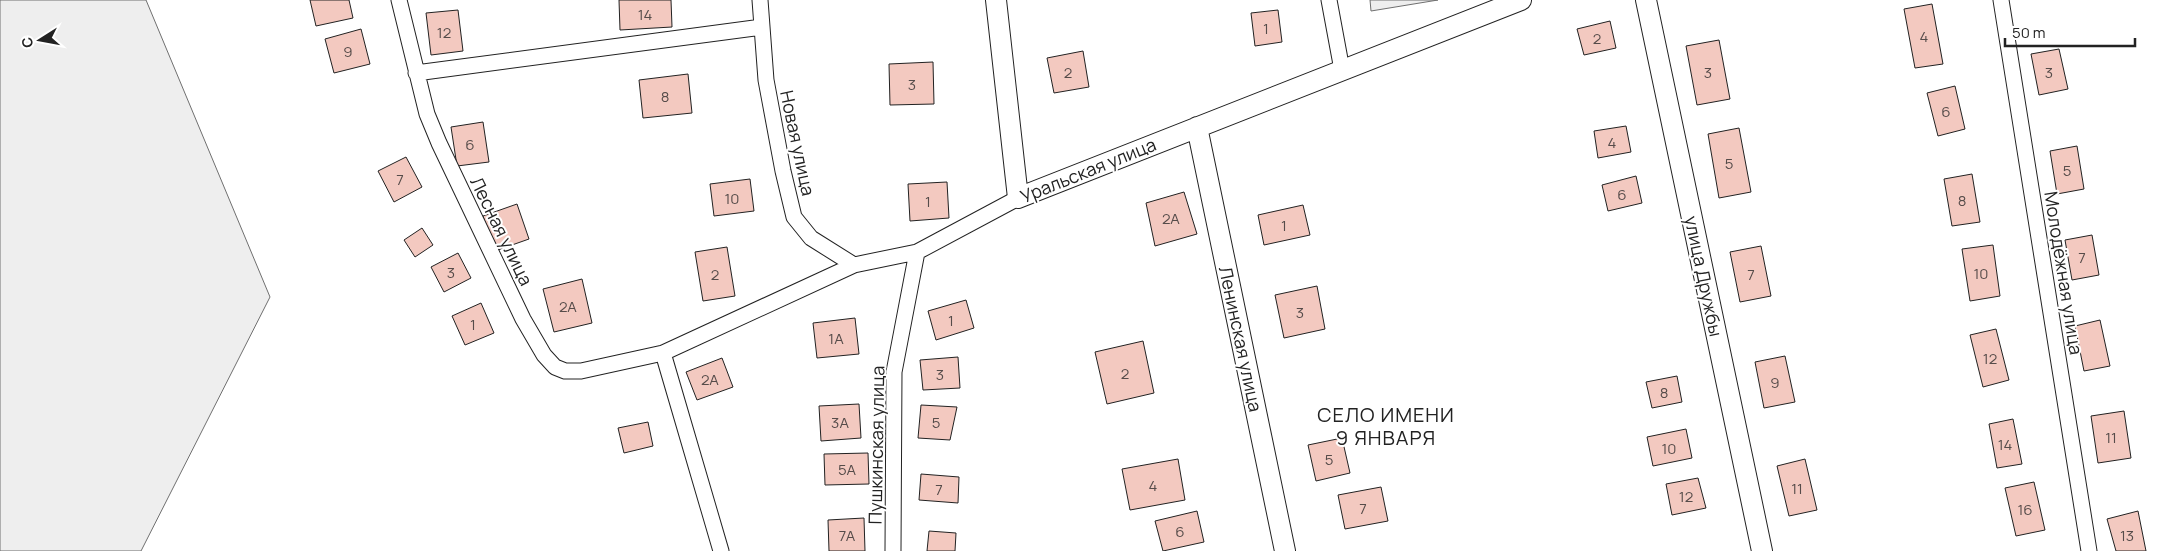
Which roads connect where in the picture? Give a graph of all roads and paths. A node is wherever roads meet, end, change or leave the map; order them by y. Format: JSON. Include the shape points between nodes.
{"nodes":[{"id":1,"x":399,"y":0,"type":"edge"},
{"id":2,"x":760,"y":0,"type":"edge"},
{"id":3,"x":996,"y":0,"type":"edge"},
{"id":4,"x":1329,"y":0,"type":"edge"},
{"id":5,"x":1520,"y":0,"type":"edge"},
{"id":6,"x":1646,"y":0,"type":"edge"},
{"id":7,"x":2001,"y":0,"type":"edge"},
{"id":8,"x":762,"y":26,"type":"junction"},
{"id":9,"x":1342,"y":70,"type":"junction"},
{"id":10,"x":416,"y":73,"type":"junction"},
{"id":11,"x":1197,"y":127,"type":"junction"},
{"id":12,"x":1018,"y":198,"type":"junction"},
{"id":13,"x":917,"y":252,"type":"junction"},
{"id":14,"x":854,"y":265,"type":"junction"},
{"id":15,"x":663,"y":353,"type":"junction"},
{"id":16,"x":721,"y":551,"type":"edge"},
{"id":17,"x":893,"y":551,"type":"edge"},
{"id":18,"x":1285,"y":551,"type":"edge"},
{"id":19,"x":1762,"y":551,"type":"edge"},
{"id":20,"x":2089,"y":551,"type":"edge"}],
"edges":[{"from":1,"to":10,"type":"street","name":"Лесная улица"},
{"from":2,"to":8,"type":"street","name":"Новая улица"},
{"from":3,"to":12,"type":"street"},
{"from":4,"to":9,"type":"street"},
{"from":5,"to":9,"type":"street","name":"Уральская улица"},
{"from":6,"to":19,"type":"street","name":"улица Дружбы"},
{"from":7,"to":20,"type":"street","name":"Молодёжная улица"},
{"from":8,"to":10,"type":"street"},
{"from":8,"to":14,"type":"street","name":"Новая улица","via":[[766,80],[794,217],[811,238]]},
{"from":9,"to":11,"type":"street","name":"Уральская улица"},
{"from":10,"to":15,"type":"street","name":"Лесная улица","via":[[439,144],[523,319],[544,355],[555,367],[581,371]]},
{"from":11,"to":12,"type":"street","name":"Уральская улица"},
{"from":11,"to":18,"type":"street","name":"Ленинская улица"},
{"from":12,"to":13,"type":"street","name":"Уральская улица"},
{"from":13,"to":14,"type":"street","name":"Уральская улица"},
{"from":13,"to":17,"type":"street","name":"Пушкинская улица","via":[[894,372]]},
{"from":14,"to":15,"type":"street","name":"Уральская улица"},
{"from":15,"to":16,"type":"street"}]}
